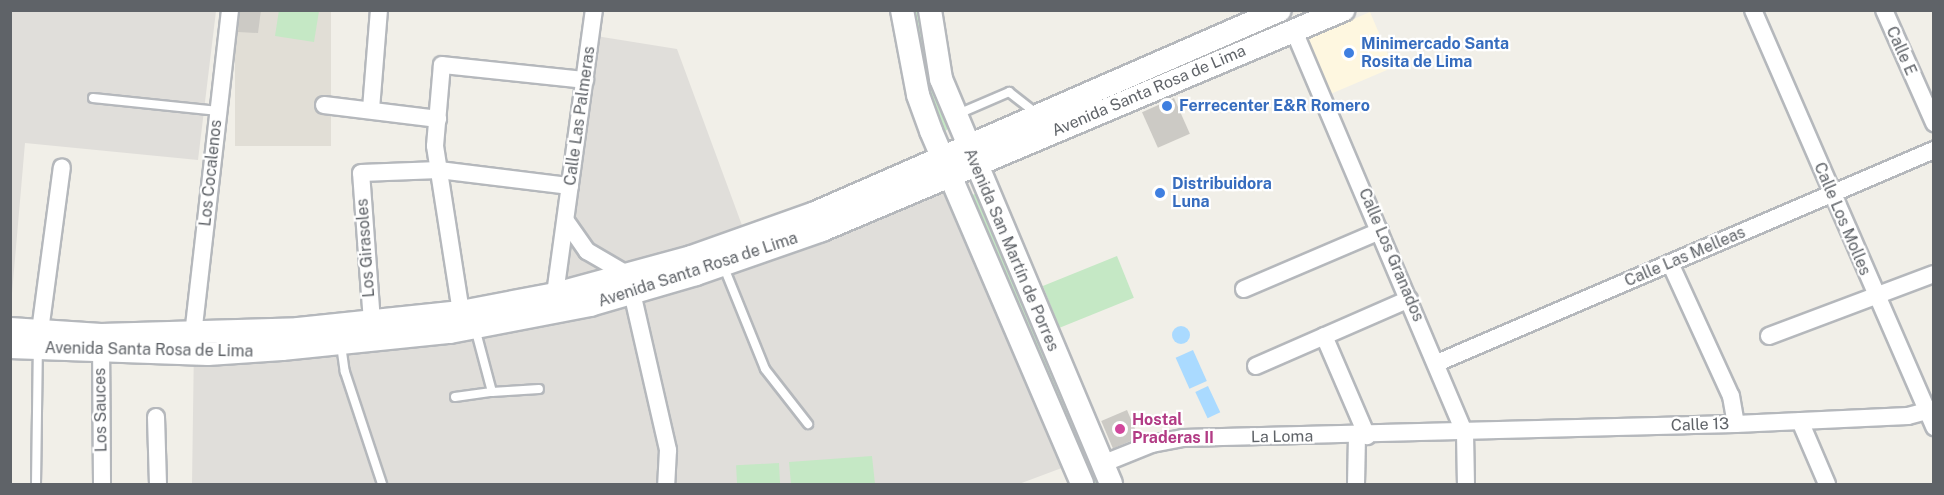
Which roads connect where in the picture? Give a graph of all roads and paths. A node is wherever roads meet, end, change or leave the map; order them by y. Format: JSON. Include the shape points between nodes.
{"nodes":[{"id":1,"x":230,"y":10,"type":"edge"},
{"id":2,"x":379,"y":10,"type":"edge"},
{"id":3,"x":594,"y":10,"type":"edge"},
{"id":4,"x":902,"y":10,"type":"edge"},
{"id":5,"x":930,"y":10,"type":"edge"},
{"id":6,"x":1280,"y":10,"type":"edge"},
{"id":7,"x":1343,"y":10,"type":"edge"},
{"id":8,"x":1753,"y":10,"type":"edge"},
{"id":9,"x":1890,"y":12,"type":"edge"},
{"id":10,"x":1254,"y":16,"type":"edge"},
{"id":11,"x":1294,"y":31,"type":"junction"},
{"id":12,"x":585,"y":80,"type":"junction"},
{"id":13,"x":93,"y":98,"type":"dead end"},
{"id":14,"x":324,"y":105,"type":"dead end"},
{"id":15,"x":371,"y":109,"type":"junction"},
{"id":16,"x":218,"y":111,"type":"junction"},
{"id":17,"x":954,"y":115,"type":"junction"},
{"id":18,"x":1039,"y":115,"type":"junction"},
{"id":19,"x":438,"y":119,"type":"junction"},
{"id":20,"x":1934,"y":123,"type":"edge"},
{"id":21,"x":1934,"y":150,"type":"edge"},
{"id":22,"x":970,"y":155,"type":"junction"},
{"id":23,"x":946,"y":166,"type":"junction"},
{"id":24,"x":62,"y":167,"type":"dead end"},
{"id":25,"x":439,"y":170,"type":"junction"},
{"id":26,"x":570,"y":186,"type":"junction"},
{"id":27,"x":1831,"y":194,"type":"junction"},
{"id":28,"x":566,"y":221,"type":"junction"},
{"id":29,"x":1380,"y":231,"type":"junction"},
{"id":30,"x":1670,"y":263,"type":"junction"},
{"id":31,"x":723,"y":265,"type":"junction"},
{"id":32,"x":1934,"y":274,"type":"edge"},
{"id":33,"x":630,"y":284,"type":"junction"},
{"id":34,"x":1244,"y":289,"type":"dead end"},
{"id":35,"x":555,"y":294,"type":"junction"},
{"id":36,"x":1876,"y":298,"type":"junction"},
{"id":37,"x":1409,"y":299,"type":"junction"},
{"id":38,"x":468,"y":320,"type":"junction"},
{"id":39,"x":372,"y":322,"type":"junction"},
{"id":40,"x":10,"y":329,"type":"edge"},
{"id":41,"x":193,"y":334,"type":"junction"},
{"id":42,"x":1324,"y":336,"type":"junction"},
{"id":43,"x":1770,"y":336,"type":"dead end"},
{"id":44,"x":39,"y":340,"type":"junction"},
{"id":45,"x":101,"y":344,"type":"junction"},
{"id":46,"x":341,"y":344,"type":"junction"},
{"id":47,"x":10,"y":347,"type":"edge"},
{"id":48,"x":1437,"y":363,"type":"junction"},
{"id":49,"x":1256,"y":366,"type":"dead end"},
{"id":50,"x":539,"y":389,"type":"dead end"},
{"id":51,"x":492,"y":392,"type":"junction"},
{"id":52,"x":455,"y":397,"type":"dead end"},
{"id":53,"x":1931,"y":416,"type":"edge"},
{"id":54,"x":156,"y":417,"type":"dead end"},
{"id":55,"x":1800,"y":421,"type":"junction"},
{"id":56,"x":808,"y":424,"type":"dead end"},
{"id":57,"x":1736,"y":424,"type":"junction"},
{"id":58,"x":1466,"y":433,"type":"junction"},
{"id":59,"x":1362,"y":436,"type":"junction"},
{"id":60,"x":1106,"y":474,"type":"edge"},
{"id":61,"x":36,"y":484,"type":"edge"},
{"id":62,"x":102,"y":484,"type":"edge"},
{"id":63,"x":159,"y":484,"type":"edge"},
{"id":64,"x":381,"y":484,"type":"edge"},
{"id":65,"x":666,"y":484,"type":"edge"},
{"id":66,"x":1082,"y":484,"type":"edge"},
{"id":67,"x":1356,"y":484,"type":"edge"},
{"id":68,"x":1466,"y":484,"type":"edge"},
{"id":69,"x":1827,"y":484,"type":"edge"}],
"edges":[{"from":1,"to":16,"type":"street","name":"Los Cocalenos"},
{"from":2,"to":15,"type":"street"},
{"from":3,"to":12,"type":"street","name":"Calle Las Palmeras"},
{"from":4,"to":23,"type":"main road","name":"Avenida San Martín de Porres","via":[[918,95]]},
{"from":5,"to":17,"type":"main road","name":"Avenida San Martín de Porres","via":[[941,79]]},
{"from":6,"to":10,"type":"main road","name":"Avenida Santa Rosa de Lima"},
{"from":7,"to":11,"type":"main road","name":"Avenida Santa Rosa de Lima"},
{"from":8,"to":27,"type":"street","name":"Calle Los Molles"},
{"from":9,"to":20,"type":"street","name":"Calle E"},
{"from":10,"to":18,"type":"main road","name":"Avenida Santa Rosa de Lima"},
{"from":11,"to":22,"type":"main road","name":"Avenida Santa Rosa de Lima"},
{"from":11,"to":29,"type":"street","name":"Calle Los Granados"},
{"from":12,"to":19,"type":"street","via":[[442,65]]},
{"from":12,"to":26,"type":"street","name":"Calle Las Palmeras"},
{"from":13,"to":16,"type":"lane"},
{"from":14,"to":15,"type":"street"},
{"from":15,"to":19,"type":"street"},
{"from":16,"to":41,"type":"street","name":"Los Cocalenos"},
{"from":17,"to":18,"type":"lane","via":[[1009,92]]},
{"from":17,"to":22,"type":"main road","name":"Avenida San Martín de Porres"},
{"from":18,"to":22,"type":"main road","name":"Avenida Santa Rosa de Lima"},
{"from":19,"to":25,"type":"street","via":[[435,146]]},
{"from":21,"to":27,"type":"street","name":"Calle Las Melleas"},
{"from":22,"to":23,"type":"main road","name":"Avenida Santa Rosa de Lima"},
{"from":22,"to":60,"type":"main road","name":"Avenida San Martín de Porres"},
{"from":23,"to":31,"type":"main road","name":"Avenida Santa Rosa de Lima","via":[[822,230]]},
{"from":23,"to":33,"type":"main road","name":"Avenida Santa Rosa de Lima"},
{"from":23,"to":66,"type":"main road","name":"Avenida San Martín de Porres"},
{"from":24,"to":44,"type":"street"},
{"from":25,"to":26,"type":"street"},
{"from":25,"to":38,"type":"street"},
{"from":25,"to":39,"type":"street","name":"Los Girasoles","via":[[361,173]]},
{"from":26,"to":28,"type":"street","name":"Calle Las Palmeras"},
{"from":27,"to":30,"type":"street","name":"Calle Las Melleas"},
{"from":27,"to":36,"type":"street","name":"Calle Los Molles"},
{"from":28,"to":33,"type":"street","via":[[576,238],[599,261]]},
{"from":28,"to":35,"type":"street","name":"Calle Las Palmeras"},
{"from":29,"to":34,"type":"street"},
{"from":29,"to":37,"type":"street","name":"Calle Los Granados"},
{"from":30,"to":48,"type":"street","name":"Calle Las Melleas"},
{"from":30,"to":57,"type":"street","via":[[1731,396]]},
{"from":31,"to":33,"type":"main road","name":"Avenida Santa Rosa de Lima"},
{"from":31,"to":56,"type":"lane","via":[[765,369]]},
{"from":32,"to":36,"type":"street"},
{"from":33,"to":35,"type":"main road","name":"Avenida Santa Rosa de Lima"},
{"from":33,"to":38,"type":"main road","name":"Avenida Santa Rosa de Lima","via":[[543,316]]},
{"from":33,"to":65,"type":"street","via":[[668,450]]},
{"from":35,"to":38,"type":"main road","name":"Avenida Santa Rosa de Lima"},
{"from":36,"to":43,"type":"street"},
{"from":36,"to":53,"type":"street","name":"Calle Los Molles"},
{"from":37,"to":42,"type":"street"},
{"from":37,"to":48,"type":"street","name":"Calle Los Granados"},
{"from":38,"to":39,"type":"main road","name":"Avenida Santa Rosa de Lima"},
{"from":38,"to":46,"type":"main road","name":"Avenida Santa Rosa de Lima"},
{"from":38,"to":51,"type":"lane"},
{"from":39,"to":41,"type":"main road","name":"Avenida Santa Rosa de Lima"},
{"from":40,"to":44,"type":"main road","name":"Avenida Santa Rosa de Lima"},
{"from":41,"to":45,"type":"main road","name":"Avenida Santa Rosa de Lima"},
{"from":42,"to":49,"type":"street"},
{"from":42,"to":59,"type":"street"},
{"from":44,"to":45,"type":"main road","name":"Avenida Santa Rosa de Lima"},
{"from":44,"to":47,"type":"main road","name":"Avenida Santa Rosa de Lima"},
{"from":44,"to":61,"type":"lane"},
{"from":45,"to":46,"type":"main road","name":"Avenida Santa Rosa de Lima","via":[[208,354]]},
{"from":45,"to":62,"type":"street","name":"Los Sauces"},
{"from":46,"to":64,"type":"lane","via":[[345,372]]},
{"from":48,"to":58,"type":"street","name":"Calle Los Granados"},
{"from":50,"to":51,"type":"lane"},
{"from":51,"to":52,"type":"lane"},
{"from":53,"to":55,"type":"street","name":"Calle 13"},
{"from":54,"to":63,"type":"street"},
{"from":55,"to":57,"type":"street","name":"Calle 13"},
{"from":55,"to":69,"type":"street"},
{"from":57,"to":58,"type":"street","name":"Calle 13"},
{"from":58,"to":59,"type":"street","name":"La Loma"},
{"from":58,"to":68,"type":"street","name":"Calle Los Granados"},
{"from":59,"to":60,"type":"street","name":"La Loma","via":[[1183,438],[1152,444]]},
{"from":59,"to":67,"type":"street"}]}
